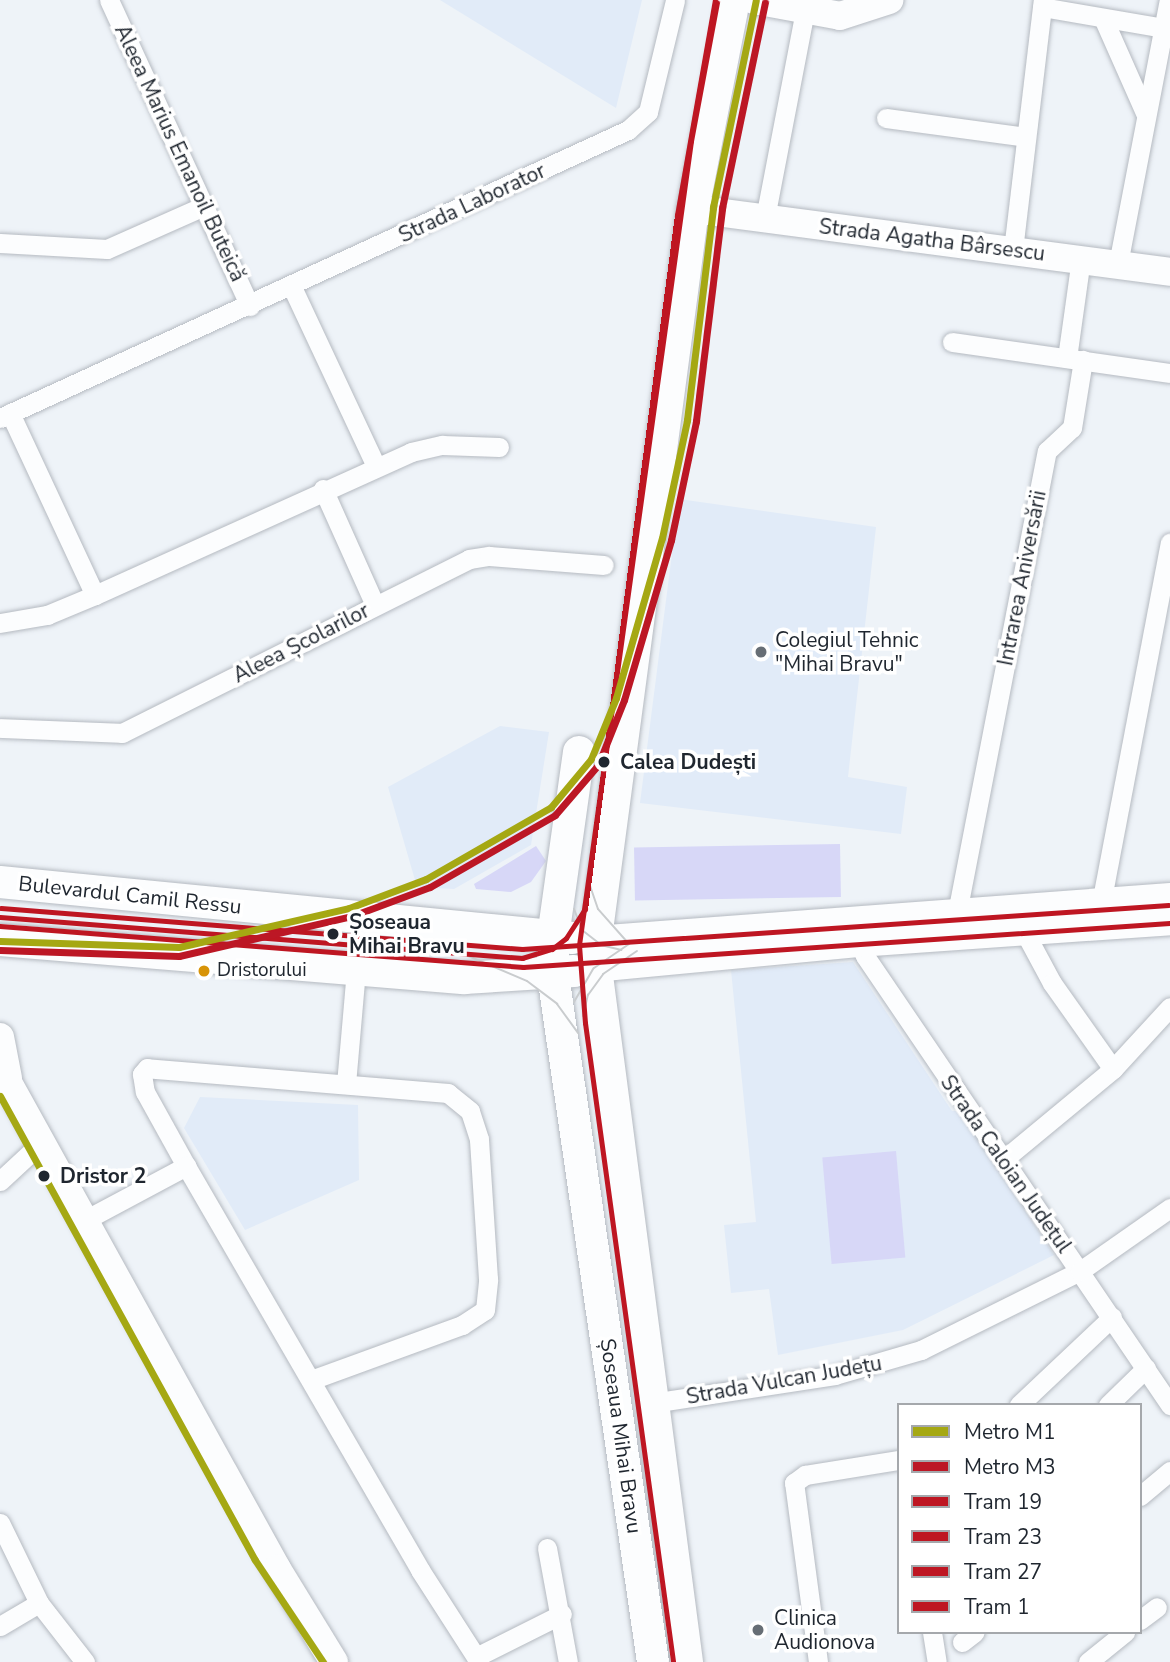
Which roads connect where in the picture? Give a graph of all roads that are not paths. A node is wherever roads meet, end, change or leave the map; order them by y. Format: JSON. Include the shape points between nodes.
{"nodes":[{"id":1,"x":109,"y":0,"type":"edge"},
{"id":2,"x":675,"y":0,"type":"edge"},
{"id":3,"x":734,"y":0,"type":"edge"},
{"id":4,"x":754,"y":0,"type":"edge"},
{"id":5,"x":889,"y":0,"type":"edge"},
{"id":6,"x":1169,"y":0,"type":"edge"},
{"id":7,"x":1043,"y":3,"type":"edge"},
{"id":8,"x":806,"y":6,"type":"edge"},
{"id":9,"x":1103,"y":18,"type":"junction"},
{"id":10,"x":1163,"y":28,"type":"junction"},
{"id":11,"x":1146,"y":116,"type":"junction"},
{"id":12,"x":886,"y":118,"type":"dead end"},
{"id":13,"x":1026,"y":137,"type":"junction"},
{"id":14,"x":204,"y":206,"type":"junction"},
{"id":15,"x":693,"y":209,"type":"junction"},
{"id":16,"x":765,"y":218,"type":"junction"},
{"id":17,"x":0,"y":243,"type":"edge"},
{"id":18,"x":1013,"y":250,"type":"junction"},
{"id":19,"x":1081,"y":259,"type":"junction"},
{"id":20,"x":1118,"y":264,"type":"junction"},
{"id":21,"x":1170,"y":272,"type":"edge"},
{"id":22,"x":292,"y":287,"type":"junction"},
{"id":23,"x":250,"y":306,"type":"junction"},
{"id":24,"x":952,"y":342,"type":"dead end"},
{"id":25,"x":1075,"y":359,"type":"junction"},
{"id":26,"x":1170,"y":373,"type":"edge"},
{"id":27,"x":5,"y":416,"type":"edge"},
{"id":28,"x":499,"y":447,"type":"dead end"},
{"id":29,"x":376,"y":466,"type":"junction"},
{"id":30,"x":324,"y":489,"type":"junction"},
{"id":31,"x":1170,"y":543,"type":"edge"},
{"id":32,"x":604,"y":565,"type":"dead end"},
{"id":33,"x":95,"y":595,"type":"junction"},
{"id":34,"x":375,"y":605,"type":"junction"},
{"id":35,"x":0,"y":624,"type":"edge"},
{"id":36,"x":0,"y":728,"type":"edge"},
{"id":37,"x":579,"y":752,"type":"dead end"},
{"id":38,"x":562,"y":873,"type":"junction"},
{"id":39,"x":602,"y":877,"type":"junction"},
{"id":40,"x":0,"y":882,"type":"edge"},
{"id":41,"x":1170,"y":897,"type":"edge"},
{"id":42,"x":1098,"y":915,"type":"junction"},
{"id":43,"x":1170,"y":921,"type":"edge"},
{"id":44,"x":955,"y":924,"type":"junction"},
{"id":45,"x":485,"y":930,"type":"junction"},
{"id":46,"x":854,"y":931,"type":"junction"},
{"id":47,"x":1024,"y":931,"type":"junction"},
{"id":48,"x":553,"y":937,"type":"junction"},
{"id":49,"x":0,"y":940,"type":"edge"},
{"id":50,"x":594,"y":954,"type":"junction"},
{"id":51,"x":356,"y":970,"type":"junction"},
{"id":52,"x":553,"y":975,"type":"junction"},
{"id":53,"x":479,"y":978,"type":"junction"},
{"id":54,"x":1170,"y":1007,"type":"edge"},
{"id":55,"x":601,"y":1030,"type":"junction"},
{"id":56,"x":561,"y":1035,"type":"junction"},
{"id":57,"x":0,"y":1037,"type":"edge"},
{"id":58,"x":1113,"y":1069,"type":"junction"},
{"id":59,"x":4,"y":1073,"type":"edge"},
{"id":60,"x":346,"y":1084,"type":"junction"},
{"id":61,"x":42,"y":1142,"type":"junction"},
{"id":62,"x":1003,"y":1160,"type":"junction"},
{"id":63,"x":186,"y":1166,"type":"junction"},
{"id":64,"x":0,"y":1181,"type":"edge"},
{"id":65,"x":1170,"y":1208,"type":"edge"},
{"id":66,"x":85,"y":1220,"type":"junction"},
{"id":67,"x":1080,"y":1271,"type":"junction"},
{"id":68,"x":1112,"y":1317,"type":"junction"},
{"id":69,"x":1146,"y":1368,"type":"junction"},
{"id":70,"x":311,"y":1380,"type":"junction"},
{"id":71,"x":652,"y":1403,"type":"junction"},
{"id":72,"x":1020,"y":1403,"type":"edge"},
{"id":73,"x":1110,"y":1403,"type":"edge"},
{"id":74,"x":1170,"y":1405,"type":"edge"},
{"id":75,"x":897,"y":1460,"type":"edge"},
{"id":76,"x":1170,"y":1471,"type":"edge"},
{"id":77,"x":1142,"y":1494,"type":"edge"},
{"id":78,"x":0,"y":1523,"type":"edge"},
{"id":79,"x":547,"y":1548,"type":"dead end"},
{"id":80,"x":39,"y":1603,"type":"junction"},
{"id":81,"x":1157,"y":1607,"type":"dead end"},
{"id":82,"x":562,"y":1614,"type":"junction"},
{"id":83,"x":1142,"y":1618,"type":"edge"},
{"id":84,"x":0,"y":1626,"type":"edge"},
{"id":85,"x":932,"y":1634,"type":"edge"},
{"id":86,"x":1123,"y":1634,"type":"edge"},
{"id":87,"x":478,"y":1659,"type":"edge"},
{"id":88,"x":1096,"y":1659,"type":"edge"},
{"id":89,"x":85,"y":1662,"type":"edge"},
{"id":90,"x":334,"y":1662,"type":"edge"},
{"id":91,"x":568,"y":1662,"type":"edge"},
{"id":92,"x":653,"y":1662,"type":"edge"},
{"id":93,"x":687,"y":1662,"type":"edge"},
{"id":94,"x":818,"y":1662,"type":"edge"},
{"id":95,"x":937,"y":1662,"type":"edge"}],
"edges":[{"from":1,"to":14,"type":"street","name":"Aleea Marius Emanoil Buteică"},
{"from":2,"to":22,"type":"street","name":"Strada Laborator","via":[[648,112],[617,137]]},
{"from":3,"to":15,"type":"main road","name":"Șoseaua Mihai Bravu"},
{"from":4,"to":8,"type":"street"},
{"from":5,"to":8,"type":"street","via":[[851,15]]},
{"from":6,"to":10,"type":"street"},
{"from":7,"to":9,"type":"street"},
{"from":7,"to":13,"type":"street"},
{"from":8,"to":16,"type":"street"},
{"from":9,"to":10,"type":"street"},
{"from":9,"to":11,"type":"street"},
{"from":10,"to":11,"type":"street"},
{"from":11,"to":20,"type":"street"},
{"from":12,"to":13,"type":"street"},
{"from":13,"to":18,"type":"street"},
{"from":14,"to":17,"type":"street","via":[[107,249]]},
{"from":14,"to":23,"type":"street","name":"Aleea Marius Emanoil Buteică"},
{"from":15,"to":16,"type":"street","name":"Strada Agatha Bârsescu"},
{"from":15,"to":39,"type":"main road","name":"Șoseaua Mihai Bravu"},
{"from":16,"to":18,"type":"street","name":"Strada Agatha Bârsescu"},
{"from":18,"to":19,"type":"street","name":"Strada Agatha Bârsescu"},
{"from":19,"to":20,"type":"street","name":"Strada Agatha Bârsescu"},
{"from":19,"to":25,"type":"street","name":"Intrarea Aniversării"},
{"from":20,"to":21,"type":"street","name":"Strada Agatha Bârsescu"},
{"from":22,"to":23,"type":"street","name":"Strada Laborator"},
{"from":22,"to":29,"type":"street"},
{"from":23,"to":27,"type":"street","name":"Strada Laborator"},
{"from":24,"to":25,"type":"street"},
{"from":25,"to":26,"type":"street"},
{"from":25,"to":44,"type":"street","name":"Intrarea Aniversării","via":[[1072,428],[1047,452]]},
{"from":27,"to":33,"type":"street"},
{"from":28,"to":29,"type":"street","via":[[442,445]]},
{"from":29,"to":30,"type":"street"},
{"from":30,"to":33,"type":"street"},
{"from":30,"to":34,"type":"street"},
{"from":31,"to":42,"type":"street"},
{"from":32,"to":34,"type":"street","name":"Aleea Școlarilor","via":[[479,556]]},
{"from":33,"to":35,"type":"street","via":[[47,615]]},
{"from":34,"to":36,"type":"street","name":"Aleea Școlarilor","via":[[122,733]]},
{"from":37,"to":38,"type":"main road","name":"Șoseaua Mihai Bravu"},
{"from":38,"to":39,"type":"main road"},
{"from":38,"to":48,"type":"main road","name":"Șoseaua Mihai Bravu"},
{"from":39,"to":50,"type":"main road","name":"Șoseaua Mihai Bravu"},
{"from":40,"to":45,"type":"main road","name":"Bulevardul Camil Ressu"},
{"from":41,"to":42,"type":"street"},
{"from":42,"to":43,"type":"street"},
{"from":42,"to":44,"type":"street"},
{"from":42,"to":47,"type":"street"},
{"from":44,"to":46,"type":"street"},
{"from":44,"to":47,"type":"street"},
{"from":45,"to":48,"type":"main road","name":"Bulevardul Camil Ressu"},
{"from":45,"to":53,"type":"main road"},
{"from":46,"to":50,"type":"street"},
{"from":46,"to":62,"type":"street","name":"Strada Caloian Județul"},
{"from":47,"to":58,"type":"street","via":[[1052,983]]},
{"from":48,"to":50,"type":"main road","name":"Bulevardul Camil Ressu"},
{"from":48,"to":52,"type":"main road","name":"Șoseaua Mihai Bravu"},
{"from":49,"to":51,"type":"main road"},
{"from":50,"to":52,"type":"main road"},
{"from":50,"to":55,"type":"main road","name":"Șoseaua Mihai Bravu"},
{"from":51,"to":53,"type":"main road"},
{"from":51,"to":60,"type":"street"},
{"from":52,"to":53,"type":"main road"},
{"from":52,"to":56,"type":"main road","name":"Șoseaua Mihai Bravu"},
{"from":54,"to":58,"type":"street"},
{"from":55,"to":56,"type":"main road"},
{"from":55,"to":71,"type":"main road","name":"Șoseaua Mihai Bravu"},
{"from":56,"to":92,"type":"main road","name":"Șoseaua Mihai Bravu"},
{"from":57,"to":59,"type":"street"},
{"from":58,"to":62,"type":"street"},
{"from":59,"to":61,"type":"street"},
{"from":60,"to":63,"type":"street","via":[[147,1068],[142,1074],[145,1092]]},
{"from":60,"to":70,"type":"street","via":[[448,1093],[470,1111],[479,1139],[488,1294],[485,1310],[476,1319]]},
{"from":61,"to":64,"type":"street"},
{"from":61,"to":66,"type":"street"},
{"from":62,"to":67,"type":"street","name":"Strada Caloian Județul"},
{"from":63,"to":66,"type":"street"},
{"from":63,"to":70,"type":"street"},
{"from":65,"to":67,"type":"street","name":"Strada Vulcan Județu"},
{"from":66,"to":90,"type":"street","via":[[277,1569]]},
{"from":67,"to":68,"type":"street","name":"Strada Caloian Județul"},
{"from":67,"to":71,"type":"street","name":"Strada Vulcan Județu","via":[[962,1332],[891,1361],[835,1375]]},
{"from":68,"to":69,"type":"street","name":"Strada Caloian Județul"},
{"from":68,"to":72,"type":"street"},
{"from":69,"to":73,"type":"street"},
{"from":69,"to":74,"type":"street","name":"Strada Caloian Județul"},
{"from":70,"to":87,"type":"street","via":[[419,1570]]},
{"from":71,"to":93,"type":"main road","name":"Șoseaua Mihai Bravu"},
{"from":75,"to":94,"type":"street","via":[[805,1475],[794,1483]]},
{"from":76,"to":77,"type":"street"},
{"from":78,"to":80,"type":"street"},
{"from":79,"to":82,"type":"street"},
{"from":80,"to":84,"type":"street"},
{"from":80,"to":89,"type":"street"},
{"from":81,"to":83,"type":"street"},
{"from":82,"to":87,"type":"street"},
{"from":82,"to":91,"type":"street"},
{"from":85,"to":95,"type":"street"},
{"from":86,"to":88,"type":"street"}]}
